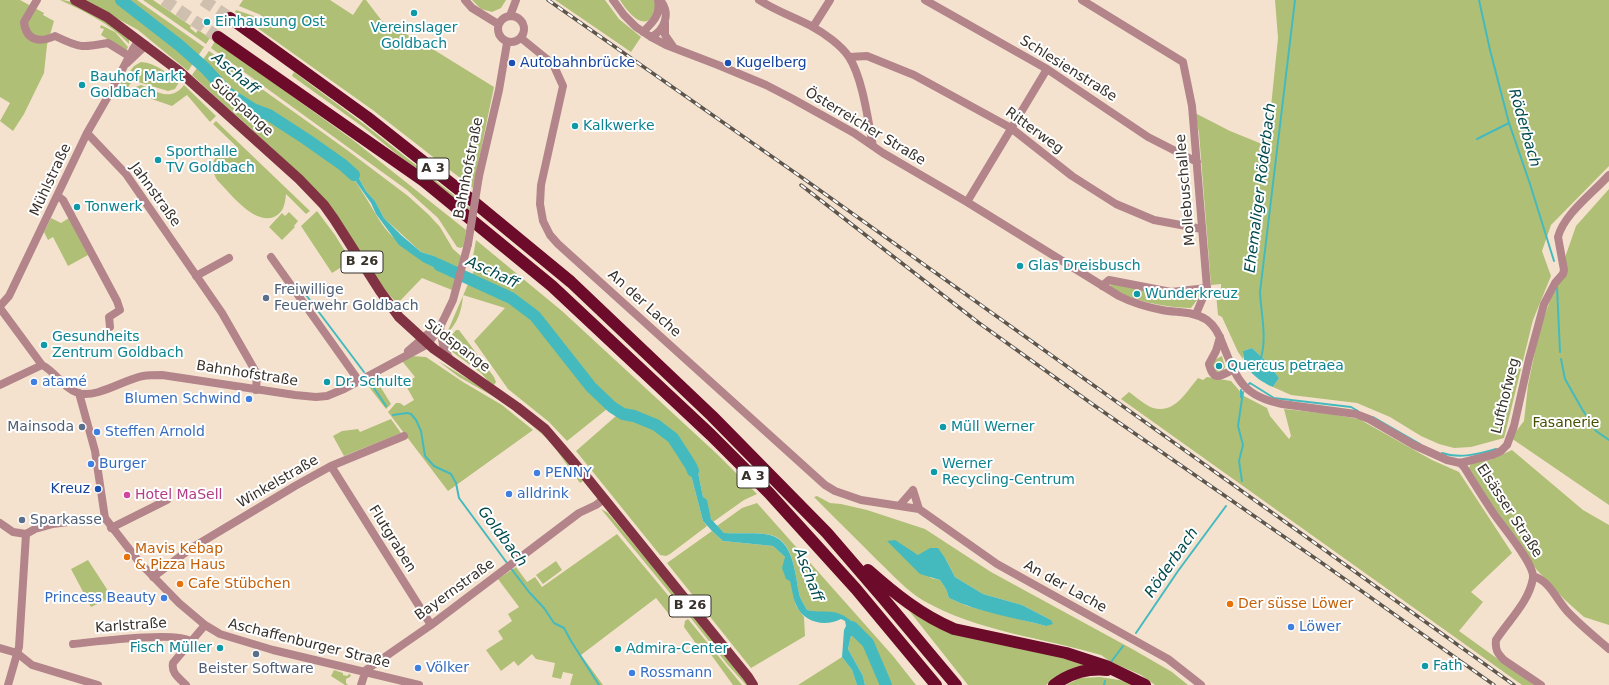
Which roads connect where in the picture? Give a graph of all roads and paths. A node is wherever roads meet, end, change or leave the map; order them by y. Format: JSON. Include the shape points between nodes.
{"nodes":[{"id":1,"x":37,"y":0,"type":"edge"},
{"id":2,"x":75,"y":0,"type":"edge"},
{"id":3,"x":465,"y":0,"type":"edge"},
{"id":4,"x":516,"y":0,"type":"edge"},
{"id":5,"x":613,"y":0,"type":"edge"},
{"id":6,"x":659,"y":0,"type":"edge"},
{"id":7,"x":759,"y":0,"type":"edge"},
{"id":8,"x":830,"y":0,"type":"edge"},
{"id":9,"x":925,"y":0,"type":"edge"},
{"id":10,"x":1082,"y":0,"type":"edge"},
{"id":11,"x":510,"y":16,"type":"junction"},
{"id":12,"x":230,"y":18,"type":"tunnel mouth"},
{"id":13,"x":665,"y":21,"type":"junction"},
{"id":14,"x":498,"y":24,"type":"junction"},
{"id":15,"x":812,"y":27,"type":"junction"},
{"id":16,"x":643,"y":32,"type":"junction"},
{"id":17,"x":218,"y":37,"type":"tunnel mouth"},
{"id":18,"x":651,"y":37,"type":"junction"},
{"id":19,"x":521,"y":38,"type":"junction"},
{"id":20,"x":143,"y":42,"type":"junction"},
{"id":21,"x":507,"y":42,"type":"junction"},
{"id":22,"x":675,"y":49,"type":"junction"},
{"id":23,"x":129,"y":56,"type":"junction"},
{"id":24,"x":849,"y":57,"type":"junction"},
{"id":25,"x":125,"y":65,"type":"junction"},
{"id":26,"x":1047,"y":69,"type":"junction"},
{"id":27,"x":1011,"y":128,"type":"junction"},
{"id":28,"x":87,"y":133,"type":"junction"},
{"id":29,"x":874,"y":146,"type":"junction"},
{"id":30,"x":1197,"y":162,"type":"junction"},
{"id":31,"x":1609,"y":175,"type":"edge"},
{"id":32,"x":58,"y":196,"type":"junction"},
{"id":33,"x":967,"y":202,"type":"junction"},
{"id":34,"x":1202,"y":229,"type":"junction"},
{"id":35,"x":271,"y":257,"type":"dead end"},
{"id":36,"x":229,"y":258,"type":"dead end"},
{"id":37,"x":196,"y":276,"type":"junction"},
{"id":38,"x":1102,"y":286,"type":"junction"},
{"id":39,"x":1207,"y":288,"type":"junction"},
{"id":40,"x":0,"y":307,"type":"edge"},
{"id":41,"x":1196,"y":314,"type":"junction"},
{"id":42,"x":442,"y":323,"type":"junction"},
{"id":43,"x":110,"y":327,"type":"dead end"},
{"id":44,"x":1220,"y":337,"type":"junction"},
{"id":45,"x":425,"y":341,"type":"junction"},
{"id":46,"x":450,"y":361,"type":"junction"},
{"id":47,"x":42,"y":366,"type":"junction"},
{"id":48,"x":1232,"y":370,"type":"junction"},
{"id":49,"x":359,"y":381,"type":"junction"},
{"id":50,"x":0,"y":385,"type":"edge"},
{"id":51,"x":256,"y":390,"type":"junction"},
{"id":52,"x":79,"y":394,"type":"junction"},
{"id":53,"x":1270,"y":402,"type":"joint"},
{"id":54,"x":404,"y":436,"type":"dead end"},
{"id":55,"x":1460,"y":463,"type":"junction"},
{"id":56,"x":331,"y":466,"type":"junction"},
{"id":57,"x":602,"y":496,"type":"junction"},
{"id":58,"x":167,"y":500,"type":"dead end"},
{"id":59,"x":900,"y":505,"type":"junction"},
{"id":60,"x":919,"y":509,"type":"junction"},
{"id":61,"x":105,"y":518,"type":"junction"},
{"id":62,"x":0,"y":523,"type":"edge"},
{"id":63,"x":112,"y":528,"type":"junction"},
{"id":64,"x":827,"y":533,"type":"junction"},
{"id":65,"x":26,"y":534,"type":"junction"},
{"id":66,"x":1533,"y":576,"type":"junction"},
{"id":67,"x":153,"y":577,"type":"junction"},
{"id":68,"x":205,"y":625,"type":"junction"},
{"id":69,"x":431,"y":625,"type":"junction"},
{"id":70,"x":190,"y":641,"type":"junction"},
{"id":71,"x":73,"y":644,"type":"dead end"},
{"id":72,"x":0,"y":648,"type":"edge"},
{"id":73,"x":1609,"y":649,"type":"edge"},
{"id":74,"x":17,"y":653,"type":"junction"},
{"id":75,"x":1115,"y":670,"type":"junction"},
{"id":76,"x":365,"y":672,"type":"junction"},
{"id":77,"x":8,"y":685,"type":"edge"},
{"id":78,"x":98,"y":685,"type":"edge"},
{"id":79,"x":186,"y":685,"type":"edge"},
{"id":80,"x":361,"y":685,"type":"edge"},
{"id":81,"x":419,"y":685,"type":"edge"},
{"id":82,"x":753,"y":685,"type":"edge"},
{"id":83,"x":936,"y":685,"type":"edge"},
{"id":84,"x":956,"y":685,"type":"edge"},
{"id":85,"x":1054,"y":685,"type":"edge"},
{"id":86,"x":1145,"y":685,"type":"edge"},
{"id":87,"x":1202,"y":685,"type":"edge"},
{"id":88,"x":1541,"y":685,"type":"edge"}],
"edges":[{"from":1,"to":23,"type":"street","via":[[24,22],[28,33],[37,40],[55,36],[84,47],[108,43]]},
{"from":2,"to":20,"type":"main road","name":"Südspange","number":"B 26","via":[[107,17]]},
{"from":3,"to":14,"type":"street","via":[[472,8]]},
{"from":4,"to":11,"type":"street"},
{"from":5,"to":16,"type":"street","name":"Österreicher Straße","via":[[624,15]]},
{"from":6,"to":13,"type":"street","via":[[664,4]]},
{"from":6,"to":16,"type":"street","via":[[658,14]]},
{"from":7,"to":15,"type":"street"},
{"from":8,"to":15,"type":"street"},
{"from":9,"to":26,"type":"street","name":"Schlesienstraße"},
{"from":10,"to":30,"type":"street","name":"Mollebuschallee","via":[[1183,62],[1192,106]]},
{"from":11,"to":14,"type":"street","via":[[503,18]]},
{"from":11,"to":19,"type":"street","via":[[518,18],[523,23],[524,31]]},
{"from":12,"to":64,"type":"highway","number":"A 3","via":[[367,117],[571,282],[712,416]]},
{"from":13,"to":18,"type":"street","via":[[658,34]]},
{"from":13,"to":22,"type":"street","via":[[665,35]]},
{"from":14,"to":21,"type":"street","via":[[497,32],[501,39]]},
{"from":15,"to":24,"type":"street","via":[[835,43]]},
{"from":16,"to":18,"type":"street","name":"Österreicher Straße"},
{"from":17,"to":83,"type":"highway","number":"A 3","via":[[424,181],[552,286],[769,493],[856,589]]},
{"from":18,"to":22,"type":"street","name":"Österreicher Straße"},
{"from":19,"to":21,"type":"street","via":[[515,42]]},
{"from":19,"to":59,"type":"street","name":"An der Lache","via":[[553,64],[563,86],[541,185],[540,204],[543,221],[550,235],[824,485],[861,500]]},
{"from":20,"to":23,"type":"street","name":"Mühlstraße"},
{"from":20,"to":25,"type":"street","name":"Mühlstraße","via":[[138,54]]},
{"from":20,"to":45,"type":"main road","name":"Südspange","number":"B 26","via":[[273,154],[324,205],[345,233],[380,291],[399,316]]},
{"from":21,"to":42,"type":"street","name":"Bahnhofstraße","bridge":true,"via":[[479,176],[467,254],[456,291]]},
{"from":22,"to":29,"type":"street","name":"Österreicher Straße","via":[[793,99]]},
{"from":23,"to":25,"type":"street","name":"Mühlstraße"},
{"from":24,"to":27,"type":"street","name":"Ritterweg","via":[[867,56],[914,75]]},
{"from":24,"to":29,"type":"street","via":[[861,86]]},
{"from":25,"to":28,"type":"street","name":"Mühlstraße"},
{"from":26,"to":27,"type":"street"},
{"from":26,"to":30,"type":"street","name":"Schlesienstraße","via":[[1148,137]]},
{"from":27,"to":33,"type":"street"},
{"from":27,"to":34,"type":"street","name":"Ritterweg","via":[[1072,176],[1116,204],[1154,220]]},
{"from":28,"to":32,"type":"street","name":"Mühlstraße"},
{"from":28,"to":37,"type":"street","name":"Jahnstraße","via":[[126,174]]},
{"from":29,"to":33,"type":"street","name":"Österreicher Straße"},
{"from":30,"to":34,"type":"street","name":"Mollebuschallee"},
{"from":31,"to":55,"type":"street","name":"Lufthofweg","via":[[1568,217],[1559,232],[1564,274],[1555,283],[1544,304],[1507,445],[1492,455]]},
{"from":32,"to":40,"type":"street","name":"Mühlstraße","via":[[9,296]]},
{"from":32,"to":43,"type":"street","via":[[63,200],[117,301],[120,310],[109,317]]},
{"from":33,"to":38,"type":"street","name":"Österreicher Straße"},
{"from":34,"to":39,"type":"street","name":"Mollebuschallee"},
{"from":35,"to":49,"type":"street"},
{"from":36,"to":37,"type":"street"},
{"from":37,"to":51,"type":"street","name":"Jahnstraße","via":[[222,313],[257,374]]},
{"from":38,"to":39,"type":"street","via":[[1109,280],[1171,292]]},
{"from":38,"to":41,"type":"street","name":"Österreicher Straße","via":[[1134,304]]},
{"from":39,"to":41,"type":"street","name":"Mollebuschallee"},
{"from":40,"to":47,"type":"street"},
{"from":41,"to":44,"type":"street","name":"Österreicher Straße","via":[[1207,320]]},
{"from":42,"to":45,"type":"street","name":"Bahnhofstraße"},
{"from":42,"to":46,"type":"street","via":[[443,345]]},
{"from":44,"to":48,"type":"street","name":"Österreicher Straße"},
{"from":44,"to":48,"type":"street","via":[[1209,364],[1211,372],[1214,376],[1220,376]]},
{"from":45,"to":46,"type":"main road","name":"Südspange","number":"B 26"},
{"from":45,"to":49,"type":"street","name":"Bahnhofstraße"},
{"from":46,"to":57,"type":"main road","name":"Südspange","number":"B 26","via":[[545,429]]},
{"from":47,"to":50,"type":"street"},
{"from":47,"to":52,"type":"street"},
{"from":48,"to":53,"type":"street","name":"Österreicher Straße","via":[[1248,390]]},
{"from":49,"to":51,"type":"street","name":"Bahnhofstraße","via":[[327,396],[316,397]]},
{"from":51,"to":52,"type":"street","name":"Bahnhofstraße","via":[[162,375],[143,376],[101,391]]},
{"from":52,"to":61,"type":"street","name":"Aschaffenburger Straße","via":[[95,451]]},
{"from":53,"to":55,"type":"street","name":"Lufthofweg","via":[[1356,414],[1431,454]]},
{"from":54,"to":56,"type":"street","name":"Winkelstraße"},
{"from":55,"to":66,"type":"street","name":"Elsässer Straße","via":[[1526,559]]},
{"from":56,"to":67,"type":"street","name":"Winkelstraße","via":[[203,541]]},
{"from":56,"to":69,"type":"street","name":"Flutgraben"},
{"from":57,"to":69,"type":"street","name":"Bayernstraße"},
{"from":57,"to":82,"type":"main road","name":"Südspange","number":"B 26"},
{"from":58,"to":63,"type":"street"},
{"from":59,"to":60,"type":"street","name":"An der Lache"},
{"from":59,"to":60,"type":"street","via":[[913,490]]},
{"from":60,"to":87,"type":"street","name":"An der Lache","via":[[997,564],[1168,659]]},
{"from":61,"to":63,"type":"street","name":"Aschaffenburger Straße"},
{"from":61,"to":65,"type":"street","via":[[53,524]]},
{"from":62,"to":65,"type":"street","via":[[13,532]]},
{"from":63,"to":67,"type":"street","name":"Aschaffenburger Straße"},
{"from":64,"to":75,"type":"highway","via":[[901,598],[939,623],[954,629],[1066,653]]},
{"from":64,"to":84,"type":"highway","number":"A 3"},
{"from":65,"to":74,"type":"street"},
{"from":66,"to":73,"type":"street","via":[[1540,578],[1566,610]]},
{"from":66,"to":88,"type":"street","name":"Elsässer Straße","via":[[1530,590],[1496,640],[1495,646],[1504,660]]},
{"from":67,"to":68,"type":"street","name":"Aschaffenburger Straße"},
{"from":68,"to":70,"type":"street"},
{"from":68,"to":76,"type":"street","name":"Aschaffenburger Straße","via":[[220,634],[247,643]]},
{"from":69,"to":76,"type":"street","name":"Bayernstraße"},
{"from":70,"to":71,"type":"street","name":"Karlstraße","via":[[176,637],[110,639]]},
{"from":70,"to":79,"type":"street","via":[[172,668]]},
{"from":72,"to":74,"type":"street"},
{"from":74,"to":77,"type":"street"},
{"from":74,"to":78,"type":"street","via":[[32,665]]},
{"from":75,"to":85,"type":"highway","via":[[1088,670],[1069,676]]},
{"from":75,"to":86,"type":"highway"},
{"from":76,"to":80,"type":"street"},
{"from":76,"to":81,"type":"street","name":"Aschaffenburger Straße"}]}
